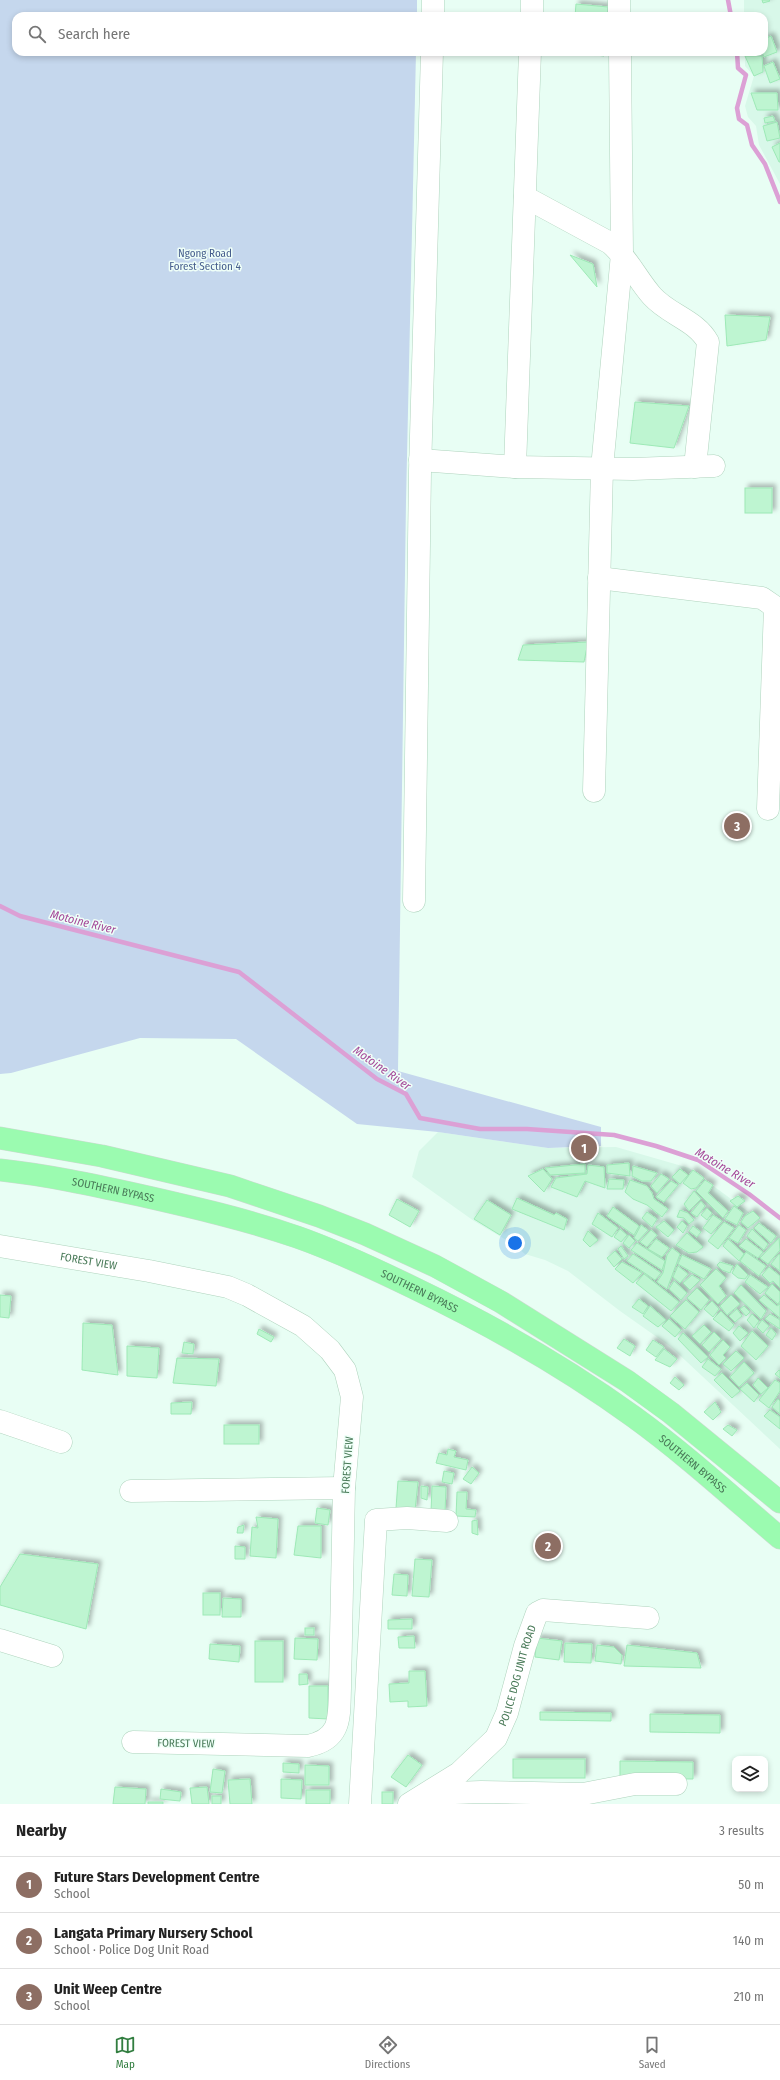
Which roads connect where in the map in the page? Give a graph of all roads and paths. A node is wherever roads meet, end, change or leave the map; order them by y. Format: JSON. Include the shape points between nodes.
{"nodes":[{"id":1,"x":433,"y":0,"type":"edge"},
{"id":2,"x":532,"y":0,"type":"edge"},
{"id":3,"x":619,"y":0,"type":"edge"},
{"id":4,"x":433,"y":12,"type":"edge"},
{"id":5,"x":532,"y":12,"type":"edge"},
{"id":6,"x":619,"y":12,"type":"edge"},
{"id":7,"x":432,"y":56,"type":"edge"},
{"id":8,"x":530,"y":56,"type":"edge"},
{"id":9,"x":620,"y":56,"type":"edge"},
{"id":10,"x":525,"y":197,"type":"junction"},
{"id":11,"x":622,"y":254,"type":"junction"},
{"id":12,"x":420,"y":460,"type":"junction"},
{"id":13,"x":515,"y":467,"type":"junction"},
{"id":14,"x":602,"y":468,"type":"junction"},
{"id":15,"x":599,"y":578,"type":"junction"},
{"id":16,"x":594,"y":791,"type":"dead end"},
{"id":17,"x":768,"y":809,"type":"dead end"},
{"id":18,"x":414,"y":901,"type":"dead end"},
{"id":19,"x":0,"y":1138,"type":"edge"},
{"id":20,"x":0,"y":1170,"type":"edge"},
{"id":21,"x":0,"y":1246,"type":"edge"},
{"id":22,"x":0,"y":1421,"type":"edge"},
{"id":23,"x":61,"y":1442,"type":"dead end"},
{"id":24,"x":344,"y":1488,"type":"junction"},
{"id":25,"x":131,"y":1491,"type":"dead end"},
{"id":26,"x":780,"y":1502,"type":"edge"},
{"id":27,"x":446,"y":1521,"type":"dead end"},
{"id":28,"x":780,"y":1538,"type":"edge"},
{"id":29,"x":648,"y":1618,"type":"dead end"},
{"id":30,"x":0,"y":1640,"type":"edge"},
{"id":31,"x":52,"y":1656,"type":"dead end"},
{"id":32,"x":133,"y":1742,"type":"dead end"},
{"id":33,"x":676,"y":1784,"type":"dead end"},
{"id":34,"x":417,"y":1799,"type":"edge"},
{"id":35,"x":360,"y":1804,"type":"edge"}],
"edges":[{"from":1,"to":4,"type":"street"},
{"from":2,"to":5,"type":"street"},
{"from":3,"to":6,"type":"street"},
{"from":7,"to":12,"type":"street"},
{"from":8,"to":10,"type":"street"},
{"from":9,"to":11,"type":"street"},
{"from":10,"to":11,"type":"street","via":[[602,238]]},
{"from":10,"to":13,"type":"street"},
{"from":11,"to":14,"type":"street"},
{"from":11,"to":14,"type":"street","via":[[652,296],[665,308],[698,328],[708,342],[705,467]]},
{"from":12,"to":13,"type":"street"},
{"from":12,"to":18,"type":"street"},
{"from":13,"to":14,"type":"street"},
{"from":14,"to":15,"type":"street"},
{"from":15,"to":16,"type":"street"},
{"from":15,"to":17,"type":"street","via":[[762,598],[775,607]]},
{"from":19,"to":26,"type":"highway","via":[[116,1159],[230,1186],[366,1234],[435,1266],[501,1302],[627,1381],[671,1413]]},
{"from":20,"to":28,"type":"highway","name":"SOUTHERN BYPASS","via":[[84,1183],[180,1204],[296,1237],[353,1258],[500,1331],[567,1371],[686,1456]]},
{"from":21,"to":24,"type":"street","name":"FOREST VIEW","via":[[228,1287],[303,1326],[330,1350],[345,1370],[352,1397]]},
{"from":22,"to":23,"type":"street"},
{"from":24,"to":25,"type":"street"},
{"from":24,"to":32,"type":"street","name":"FOREST VIEW","via":[[339,1716],[330,1736],[320,1744],[308,1746]]},
{"from":27,"to":35,"type":"street","via":[[407,1518],[376,1520]]},
{"from":29,"to":34,"type":"street","name":"POLICE DOG UNIT ROAD","via":[[544,1610],[537,1613],[525,1646],[505,1720],[496,1738],[459,1773]]},
{"from":30,"to":31,"type":"street"},
{"from":33,"to":34,"type":"street","via":[[635,1784],[583,1794],[482,1792]]}]}
